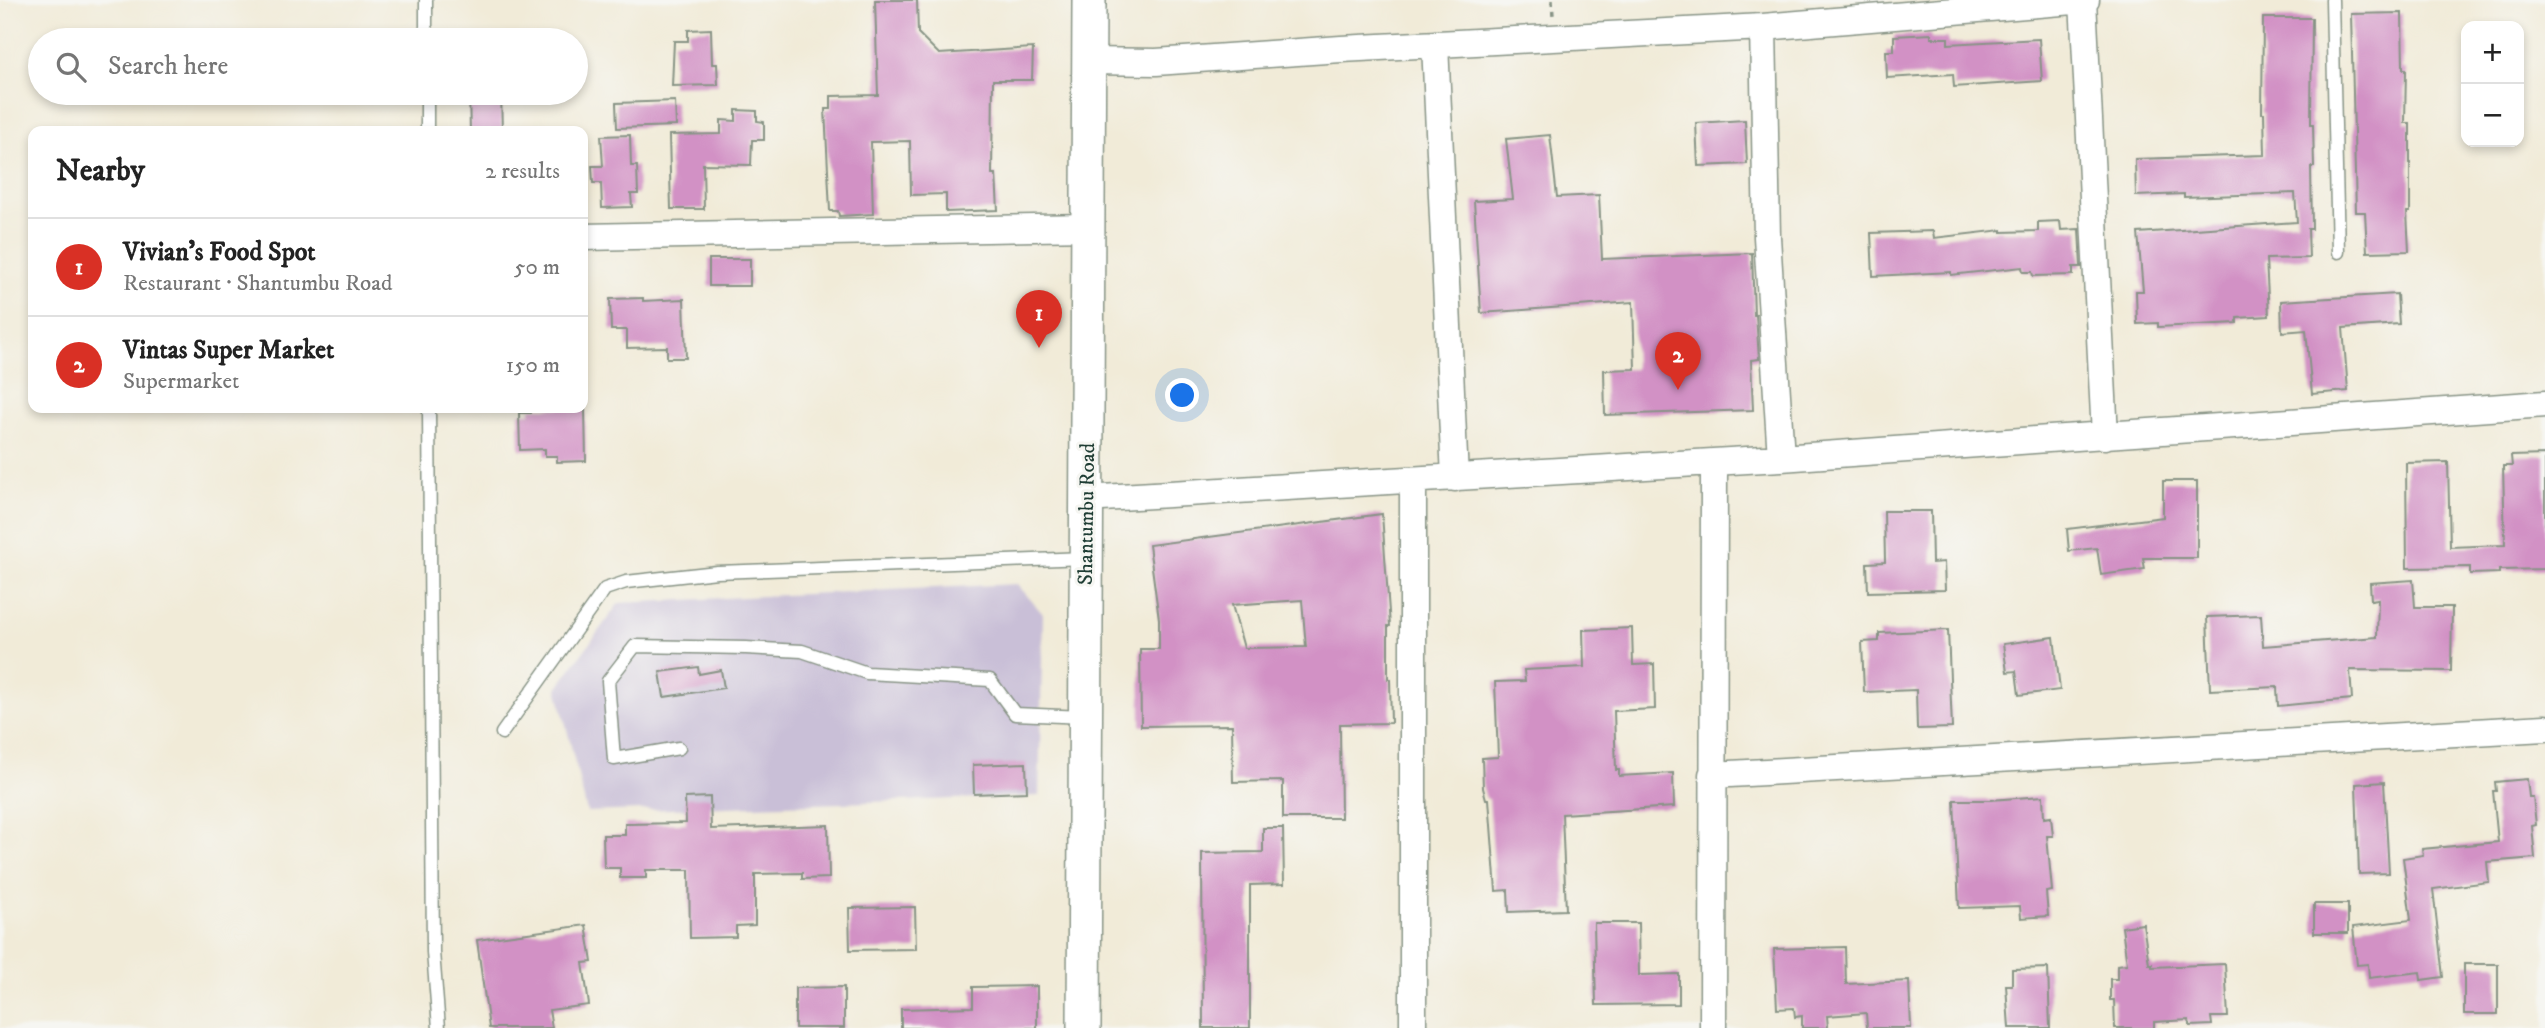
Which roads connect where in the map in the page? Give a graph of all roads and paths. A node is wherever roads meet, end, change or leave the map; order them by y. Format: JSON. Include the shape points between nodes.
{"nodes":[{"id":1,"x":426,"y":0,"type":"edge"},
{"id":2,"x":1089,"y":0,"type":"edge"},
{"id":3,"x":2084,"y":0,"type":"edge"},
{"id":4,"x":2332,"y":0,"type":"edge"},
{"id":5,"x":1763,"y":27,"type":"junction"},
{"id":6,"x":426,"y":28,"type":"edge"},
{"id":7,"x":1435,"y":44,"type":"junction"},
{"id":8,"x":1088,"y":61,"type":"junction"},
{"id":9,"x":427,"y":105,"type":"edge"},
{"id":10,"x":427,"y":126,"type":"edge"},
{"id":11,"x":1088,"y":228,"type":"junction"},
{"id":12,"x":588,"y":237,"type":"edge"},
{"id":13,"x":2338,"y":252,"type":"dead end"},
{"id":14,"x":2545,"y":404,"type":"edge"},
{"id":15,"x":429,"y":413,"type":"edge"},
{"id":16,"x":2105,"y":436,"type":"junction"},
{"id":17,"x":1781,"y":458,"type":"junction"},
{"id":18,"x":1714,"y":463,"type":"junction"},
{"id":19,"x":1455,"y":478,"type":"junction"},
{"id":20,"x":1413,"y":481,"type":"junction"},
{"id":21,"x":1085,"y":499,"type":"junction"},
{"id":22,"x":1085,"y":558,"type":"junction"},
{"id":23,"x":1085,"y":718,"type":"junction"},
{"id":24,"x":2545,"y":728,"type":"edge"},
{"id":25,"x":502,"y":733,"type":"dead end"},
{"id":26,"x":679,"y":748,"type":"dead end"},
{"id":27,"x":1712,"y":775,"type":"junction"},
{"id":28,"x":439,"y":1028,"type":"edge"},
{"id":29,"x":1084,"y":1028,"type":"edge"},
{"id":30,"x":1413,"y":1028,"type":"edge"},
{"id":31,"x":1713,"y":1028,"type":"edge"}],
"edges":[{"from":1,"to":6,"type":"lane"},
{"from":2,"to":8,"type":"street","name":"Shantumbu Road"},
{"from":3,"to":5,"type":"street"},
{"from":3,"to":16,"type":"street"},
{"from":4,"to":13,"type":"lane"},
{"from":5,"to":7,"type":"street"},
{"from":5,"to":17,"type":"street","via":[[1767,237]]},
{"from":7,"to":8,"type":"street","via":[[1156,62]]},
{"from":7,"to":19,"type":"street"},
{"from":8,"to":11,"type":"street","name":"Shantumbu Road"},
{"from":9,"to":10,"type":"lane"},
{"from":11,"to":12,"type":"street"},
{"from":11,"to":21,"type":"street","name":"Shantumbu Road"},
{"from":14,"to":16,"type":"street"},
{"from":15,"to":28,"type":"lane","via":[[433,952]]},
{"from":16,"to":17,"type":"street"},
{"from":17,"to":18,"type":"street"},
{"from":18,"to":19,"type":"street"},
{"from":18,"to":27,"type":"street"},
{"from":19,"to":20,"type":"street"},
{"from":20,"to":21,"type":"street"},
{"from":20,"to":30,"type":"street"},
{"from":21,"to":22,"type":"street","name":"Shantumbu Road"},
{"from":22,"to":23,"type":"street","name":"Shantumbu Road"},
{"from":22,"to":25,"type":"lane","via":[[717,572],[626,582],[605,589]]},
{"from":23,"to":26,"type":"lane","via":[[1016,713],[990,680],[867,673],[802,652],[635,646],[608,681],[614,759]]},
{"from":23,"to":29,"type":"street","name":"Shantumbu Road"},
{"from":24,"to":27,"type":"street"},
{"from":27,"to":31,"type":"street"}]}
